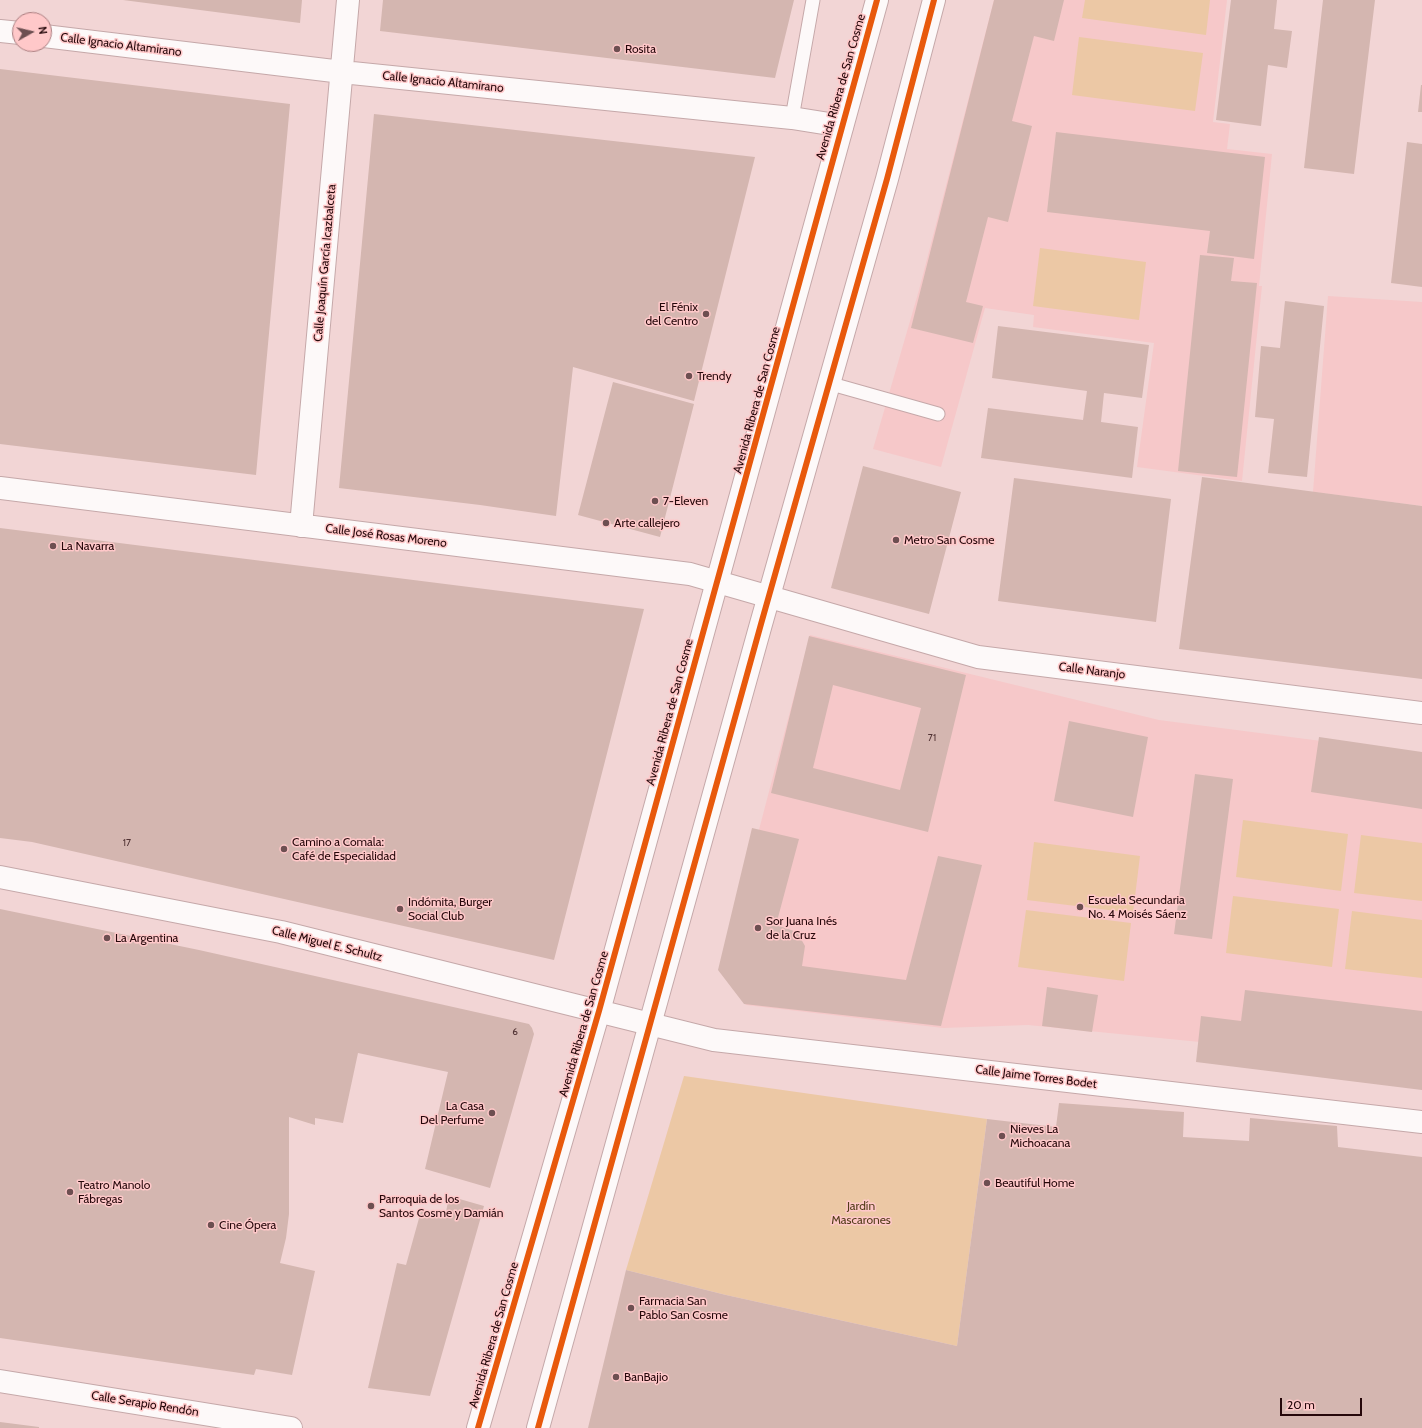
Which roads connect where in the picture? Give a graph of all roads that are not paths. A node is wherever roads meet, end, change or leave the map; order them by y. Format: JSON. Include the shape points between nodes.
{"nodes":[{"id":1,"x":348,"y":0,"type":"edge"},
{"id":2,"x":813,"y":0,"type":"edge"},
{"id":3,"x":877,"y":0,"type":"edge"},
{"id":4,"x":934,"y":0,"type":"edge"},
{"id":5,"x":0,"y":31,"type":"edge"},
{"id":6,"x":12,"y":32,"type":"edge"},
{"id":7,"x":52,"y":37,"type":"edge"},
{"id":8,"x":342,"y":72,"type":"junction"},
{"id":9,"x":792,"y":118,"type":"junction"},
{"id":10,"x":842,"y":126,"type":"junction"},
{"id":11,"x":828,"y":383,"type":"junction"},
{"id":12,"x":938,"y":414,"type":"dead end"},
{"id":13,"x":0,"y":488,"type":"edge"},
{"id":14,"x":301,"y":526,"type":"junction"},
{"id":15,"x":718,"y":581,"type":"junction"},
{"id":16,"x":769,"y":596,"type":"junction"},
{"id":17,"x":1422,"y":713,"type":"edge"},
{"id":18,"x":0,"y":877,"type":"edge"},
{"id":19,"x":599,"y":1011,"type":"junction"},
{"id":20,"x":651,"y":1023,"type":"junction"},
{"id":21,"x":1422,"y":1122,"type":"edge"},
{"id":22,"x":0,"y":1381,"type":"edge"},
{"id":23,"x":291,"y":1428,"type":"edge"},
{"id":24,"x":478,"y":1428,"type":"edge"},
{"id":25,"x":538,"y":1428,"type":"edge"}],
"edges":[{"from":1,"to":8,"type":"street","name":"Calle Joaquín García Icazbalceta"},
{"from":2,"to":9,"type":"lane"},
{"from":3,"to":10,"type":"street","name":"Avenida Ribera de San Cosme"},
{"from":4,"to":11,"type":"street","via":[[887,180]]},
{"from":5,"to":6,"type":"street"},
{"from":7,"to":8,"type":"street","name":"Calle Ignacio Altamirano"},
{"from":8,"to":9,"type":"street","name":"Calle Ignacio Altamirano"},
{"from":8,"to":14,"type":"street","name":"Calle Joaquín García Icazbalceta"},
{"from":9,"to":10,"type":"street","name":"Calle Ignacio Altamirano"},
{"from":10,"to":15,"type":"street","name":"Avenida Ribera de San Cosme"},
{"from":11,"to":12,"type":"lane"},
{"from":11,"to":16,"type":"street"},
{"from":13,"to":14,"type":"street","name":"Calle José Rosas Moreno"},
{"from":14,"to":15,"type":"street","name":"Calle José Rosas Moreno","via":[[690,574]]},
{"from":15,"to":16,"type":"street","name":"Calle José Rosas Moreno"},
{"from":15,"to":19,"type":"street","name":"Avenida Ribera de San Cosme"},
{"from":16,"to":17,"type":"street","name":"Calle Naranjo","via":[[978,657]]},
{"from":16,"to":20,"type":"street"},
{"from":18,"to":19,"type":"street","name":"Calle Miguel E. Schultz","via":[[281,932]]},
{"from":19,"to":20,"type":"street","name":"Calle Miguel E. Schultz"},
{"from":19,"to":24,"type":"street","name":"Avenida Ribera de San Cosme"},
{"from":20,"to":21,"type":"street","name":"Calle Jaime Torres Bodet","via":[[714,1040]]},
{"from":20,"to":25,"type":"street"},
{"from":22,"to":23,"type":"street","name":"Calle Serapio Rendón"}]}
